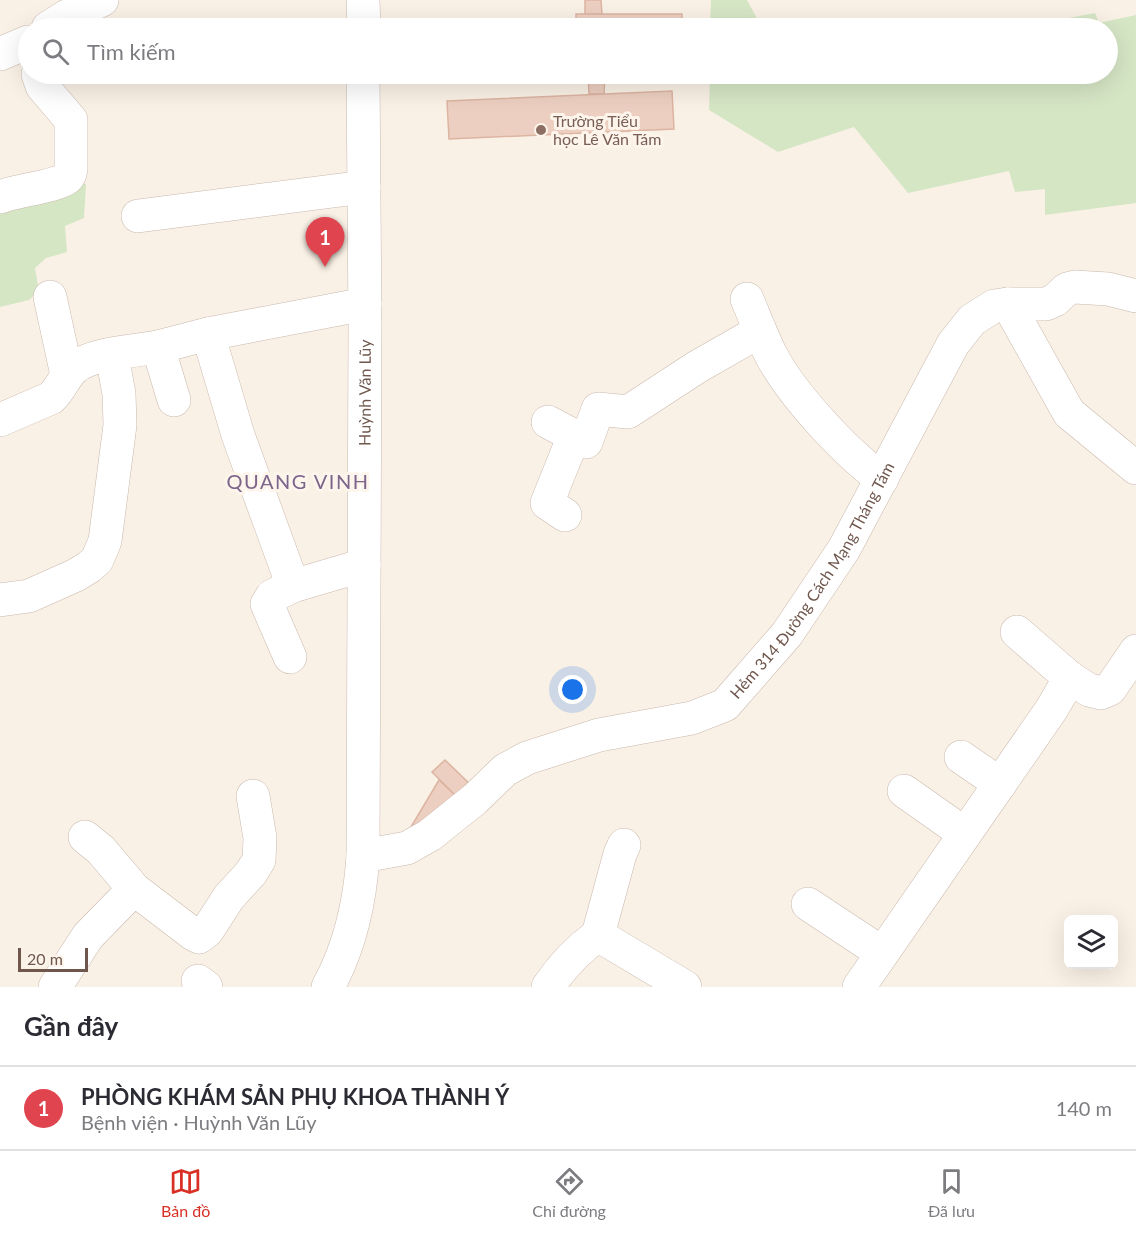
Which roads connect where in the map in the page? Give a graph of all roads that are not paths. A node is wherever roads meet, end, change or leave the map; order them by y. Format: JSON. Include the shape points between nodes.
{"nodes":[{"id":1,"x":102,"y":0,"type":"edge"},
{"id":2,"x":363,"y":0,"type":"edge"},
{"id":3,"x":64,"y":18,"type":"edge"},
{"id":4,"x":364,"y":18,"type":"edge"},
{"id":5,"x":41,"y":84,"type":"edge"},
{"id":6,"x":363,"y":84,"type":"edge"},
{"id":7,"x":364,"y":187,"type":"junction"},
{"id":8,"x":0,"y":197,"type":"edge"},
{"id":9,"x":138,"y":216,"type":"dead end"},
{"id":10,"x":1136,"y":296,"type":"edge"},
{"id":11,"x":50,"y":297,"type":"dead end"},
{"id":12,"x":747,"y":299,"type":"dead end"},
{"id":13,"x":365,"y":304,"type":"junction"},
{"id":14,"x":1008,"y":304,"type":"junction"},
{"id":15,"x":760,"y":332,"type":"junction"},
{"id":16,"x":208,"y":334,"type":"junction"},
{"id":17,"x":158,"y":347,"type":"junction"},
{"id":18,"x":112,"y":355,"type":"junction"},
{"id":19,"x":67,"y":375,"type":"junction"},
{"id":20,"x":174,"y":400,"type":"dead end"},
{"id":21,"x":0,"y":420,"type":"edge"},
{"id":22,"x":1136,"y":468,"type":"edge"},
{"id":23,"x":882,"y":479,"type":"junction"},
{"id":24,"x":565,"y":515,"type":"dead end"},
{"id":25,"x":364,"y":565,"type":"junction"},
{"id":26,"x":293,"y":586,"type":"junction"},
{"id":27,"x":0,"y":600,"type":"edge"},
{"id":28,"x":1017,"y":632,"type":"dead end"},
{"id":29,"x":1136,"y":651,"type":"edge"},
{"id":30,"x":290,"y":657,"type":"dead end"},
{"id":31,"x":1070,"y":678,"type":"junction"},
{"id":32,"x":961,"y":757,"type":"dead end"},
{"id":33,"x":999,"y":784,"type":"junction"},
{"id":34,"x":904,"y":790,"type":"dead end"},
{"id":35,"x":253,"y":796,"type":"dead end"},
{"id":36,"x":965,"y":834,"type":"junction"},
{"id":37,"x":85,"y":837,"type":"dead end"},
{"id":38,"x":624,"y":845,"type":"dead end"},
{"id":39,"x":363,"y":856,"type":"junction"},
{"id":40,"x":134,"y":889,"type":"junction"},
{"id":41,"x":808,"y":904,"type":"dead end"},
{"id":42,"x":598,"y":934,"type":"junction"},
{"id":43,"x":882,"y":953,"type":"junction"},
{"id":44,"x":674,"y":984,"type":"edge"},
{"id":45,"x":55,"y":987,"type":"edge"},
{"id":46,"x":328,"y":987,"type":"edge"},
{"id":47,"x":548,"y":987,"type":"edge"},
{"id":48,"x":859,"y":987,"type":"edge"}],
"edges":[{"from":1,"to":3,"type":"street"},
{"from":2,"to":4,"type":"street"},
{"from":5,"to":8,"type":"street","via":[[71,120],[69,175],[60,182]]},
{"from":6,"to":7,"type":"street","name":"Huỳnh Văn Lũy"},
{"from":7,"to":9,"type":"street"},
{"from":7,"to":13,"type":"street","name":"Huỳnh Văn Lũy"},
{"from":10,"to":14,"type":"street","name":"Hẻm 314 Đường Cách Mạng Tháng Tám","via":[[1075,288],[1046,304]]},
{"from":11,"to":19,"type":"street"},
{"from":12,"to":15,"type":"street"},
{"from":13,"to":16,"type":"street"},
{"from":13,"to":25,"type":"street","name":"Huỳnh Văn Lũy"},
{"from":14,"to":22,"type":"street","via":[[1069,413]]},
{"from":14,"to":23,"type":"street","name":"Hẻm 314 Đường Cách Mạng Tháng Tám","via":[[983,312],[958,338]]},
{"from":15,"to":23,"type":"street","via":[[796,392],[842,445]]},
{"from":15,"to":24,"type":"street","via":[[628,412],[598,409],[586,442],[561,429],[547,503]]},
{"from":16,"to":17,"type":"street"},
{"from":16,"to":26,"type":"street","via":[[238,435]]},
{"from":17,"to":18,"type":"street"},
{"from":17,"to":20,"type":"street"},
{"from":18,"to":19,"type":"street","via":[[85,362]]},
{"from":18,"to":27,"type":"street","via":[[120,425],[105,541],[97,560],[76,575],[29,596]]},
{"from":19,"to":21,"type":"street","via":[[51,398]]},
{"from":23,"to":39,"type":"street","name":"Hẻm 314 Đường Cách Mạng Tháng Tám","via":[[844,549],[787,634],[725,705],[692,718],[599,735],[527,758],[505,770],[430,835],[407,848]]},
{"from":25,"to":26,"type":"street"},
{"from":25,"to":39,"type":"street","name":"Huỳnh Văn Lũy"},
{"from":26,"to":30,"type":"street","via":[[272,596],[267,604]]},
{"from":28,"to":31,"type":"street"},
{"from":29,"to":31,"type":"street","via":[[1110,689],[1101,693]]},
{"from":31,"to":33,"type":"street"},
{"from":32,"to":33,"type":"street"},
{"from":33,"to":36,"type":"street"},
{"from":34,"to":36,"type":"street"},
{"from":35,"to":40,"type":"street","via":[[260,838],[259,860],[202,936],[193,934]]},
{"from":36,"to":43,"type":"street"},
{"from":37,"to":40,"type":"street"},
{"from":38,"to":42,"type":"street"},
{"from":39,"to":46,"type":"street","name":"Huỳnh Văn Lũy","via":[[354,921],[342,960]]},
{"from":40,"to":45,"type":"street","via":[[88,936]]},
{"from":41,"to":43,"type":"street"},
{"from":42,"to":44,"type":"street"},
{"from":42,"to":47,"type":"street","via":[[571,956]]},
{"from":43,"to":48,"type":"street"}]}
